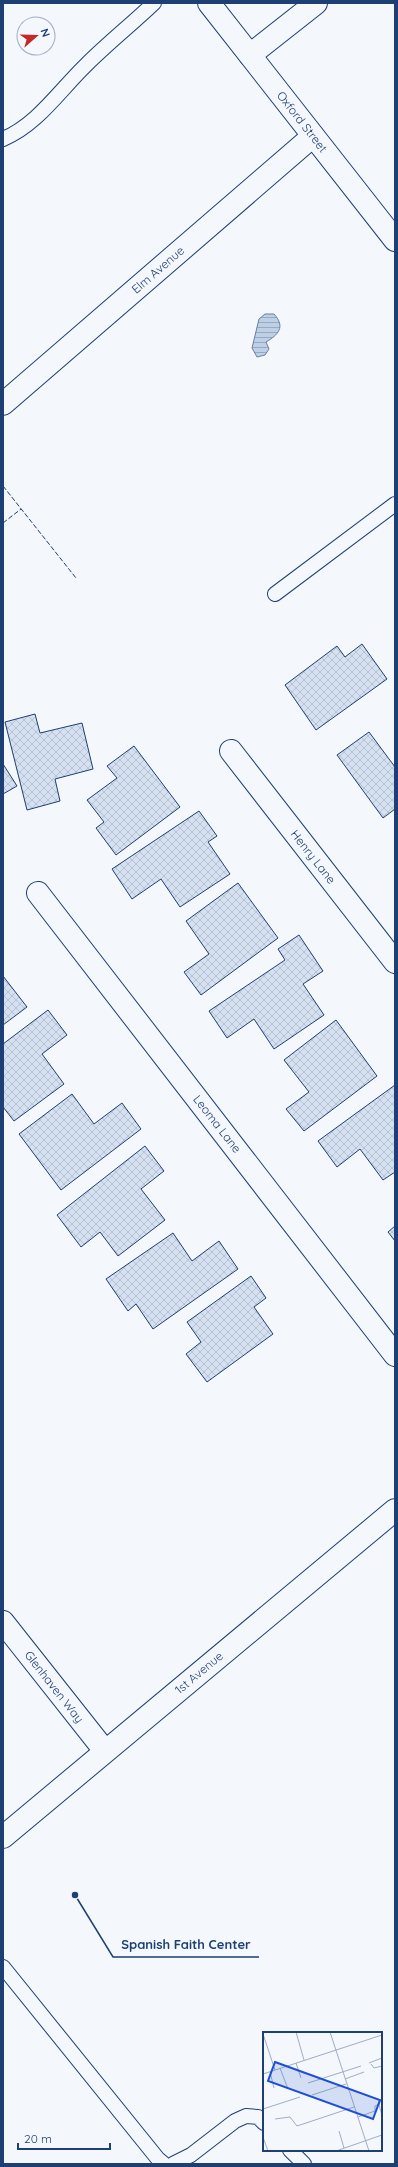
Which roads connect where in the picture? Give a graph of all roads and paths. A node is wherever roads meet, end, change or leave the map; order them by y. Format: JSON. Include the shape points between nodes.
{"nodes":[{"id":1,"x":154,"y":3,"type":"edge"},
{"id":2,"x":209,"y":3,"type":"edge"},
{"id":3,"x":316,"y":3,"type":"edge"},
{"id":4,"x":250,"y":55,"type":"junction"},
{"id":5,"x":313,"y":136,"type":"junction"},
{"id":6,"x":3,"y":139,"type":"edge"},
{"id":7,"x":395,"y":240,"type":"edge"},
{"id":8,"x":3,"y":404,"type":"edge"},
{"id":9,"x":395,"y":504,"type":"edge"},
{"id":10,"x":275,"y":594,"type":"dead end"},
{"id":11,"x":231,"y":751,"type":"dead end"},
{"id":12,"x":38,"y":894,"type":"dead end"},
{"id":13,"x":395,"y":962,"type":"edge"},
{"id":14,"x":395,"y":1355,"type":"edge"},
{"id":15,"x":395,"y":1510,"type":"edge"},
{"id":16,"x":3,"y":1622,"type":"edge"},
{"id":17,"x":105,"y":1751,"type":"junction"},
{"id":18,"x":3,"y":1837,"type":"edge"},
{"id":19,"x":3,"y":1967,"type":"edge"},
{"id":20,"x":263,"y":2122,"type":"edge"},
{"id":21,"x":291,"y":2151,"type":"edge"},
{"id":22,"x":164,"y":2164,"type":"edge"},
{"id":23,"x":173,"y":2164,"type":"edge"},
{"id":24,"x":304,"y":2164,"type":"edge"}],
"edges":[{"from":1,"to":6,"type":"lane","via":[[86,65],[42,111],[16,134]]},
{"from":2,"to":4,"type":"street","name":"Oxford Street"},
{"from":3,"to":4,"type":"street"},
{"from":4,"to":5,"type":"street","name":"Oxford Street"},
{"from":5,"to":7,"type":"street","name":"Oxford Street"},
{"from":5,"to":8,"type":"street","name":"Elm Avenue"},
{"from":9,"to":10,"type":"lane"},
{"from":11,"to":13,"type":"street","name":"Henry Lane"},
{"from":12,"to":14,"type":"street","name":"Leoma Lane"},
{"from":15,"to":17,"type":"street","name":"1st Avenue"},
{"from":16,"to":17,"type":"street","name":"Glenhaven Way"},
{"from":17,"to":18,"type":"street","name":"1st Avenue"},
{"from":19,"to":22,"type":"lane","via":[[158,2160]]},
{"from":20,"to":23,"type":"lane","via":[[258,2117],[246,2116],[235,2121],[191,2155]]},
{"from":21,"to":24,"type":"lane"}]}
